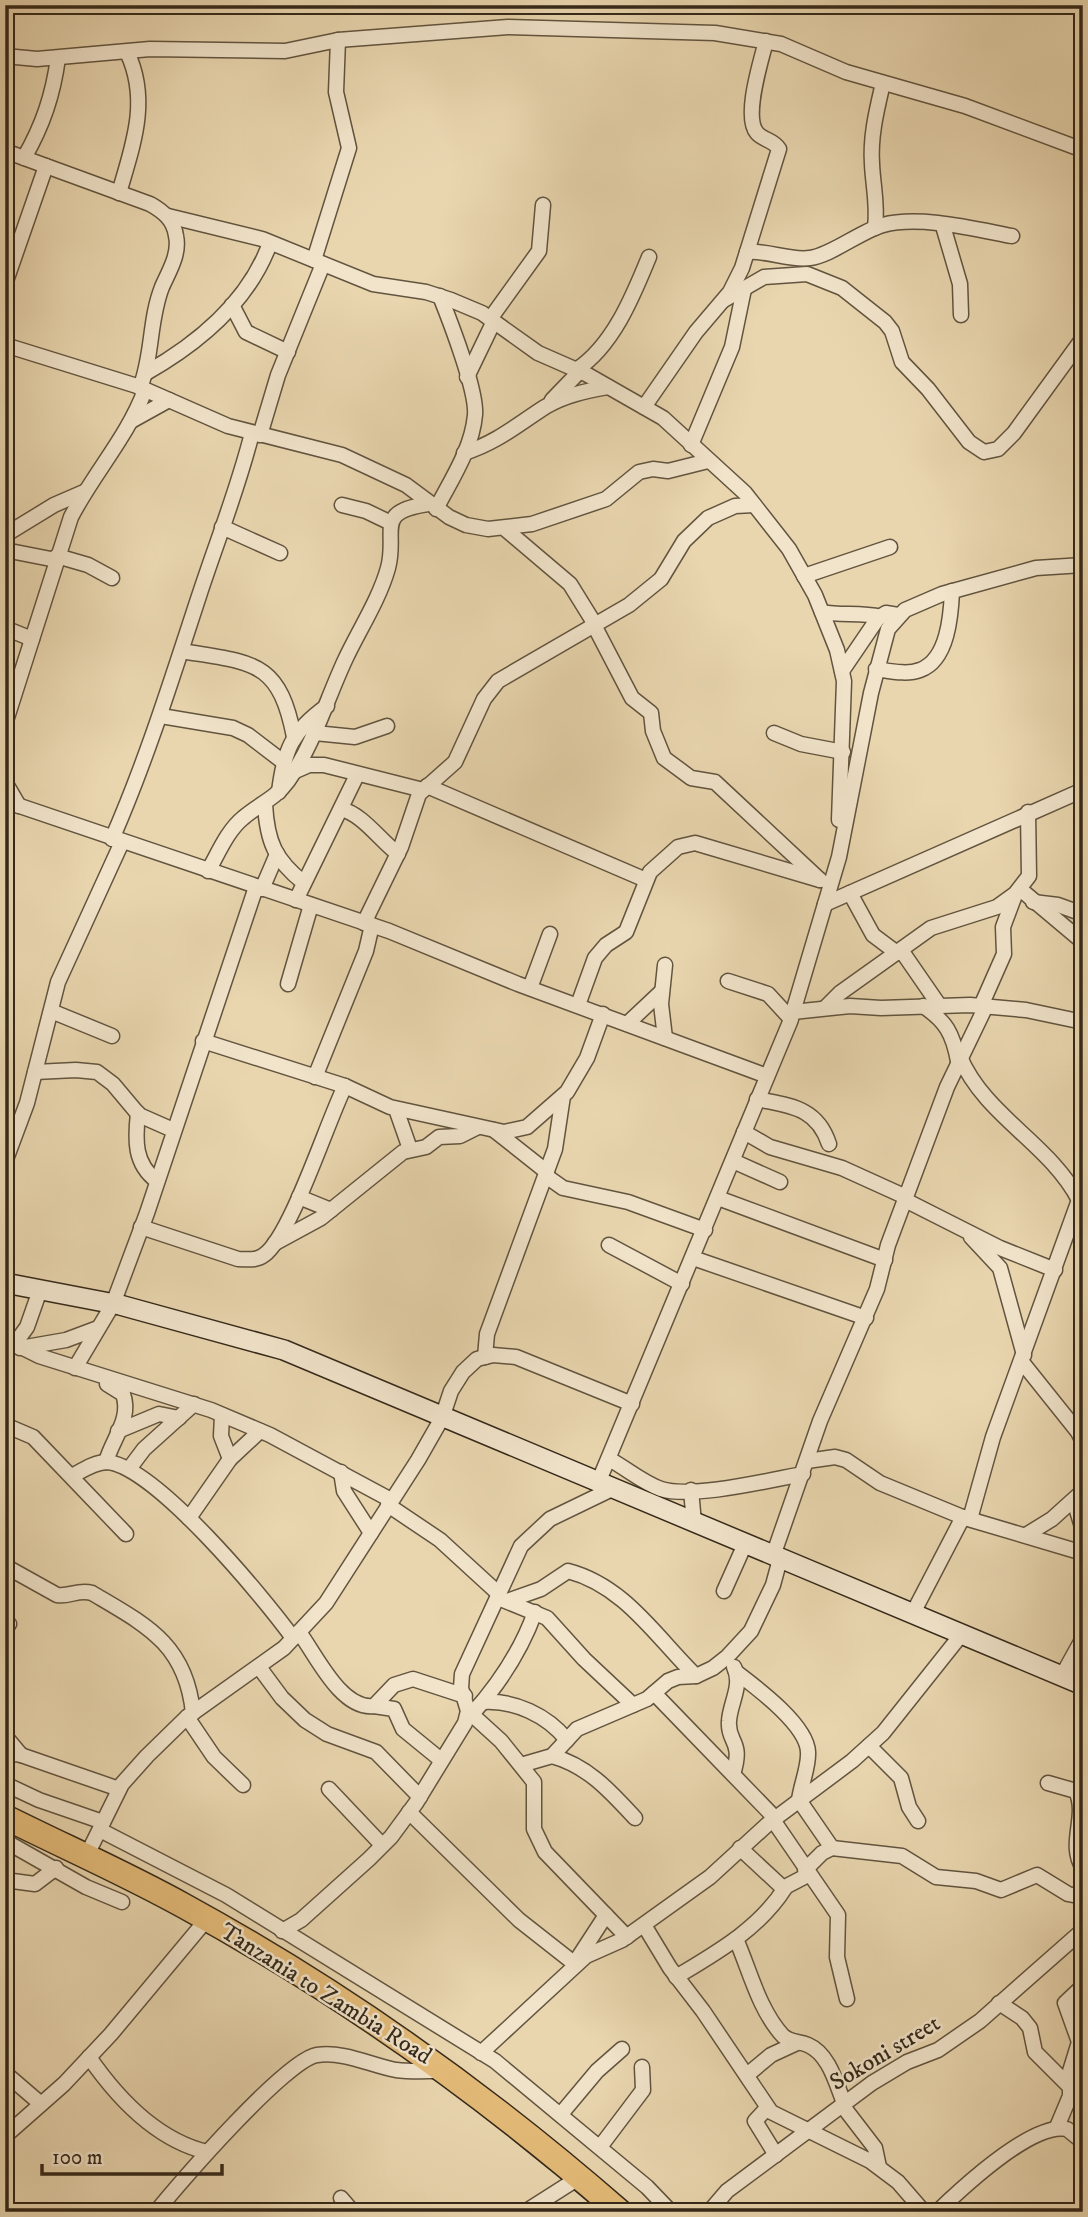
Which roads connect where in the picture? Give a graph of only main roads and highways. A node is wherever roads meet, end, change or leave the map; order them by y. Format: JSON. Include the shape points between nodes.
{"nodes":[{"id":1,"x":5,"y":1817,"type":"edge"},
{"id":2,"x":620,"y":2212,"type":"edge"}],
"edges":[{"from":1,"to":2,"type":"highway","name":"Tanzania to Zambia Road","via":[[207,1919],[349,2004],[448,2071]]}]}
